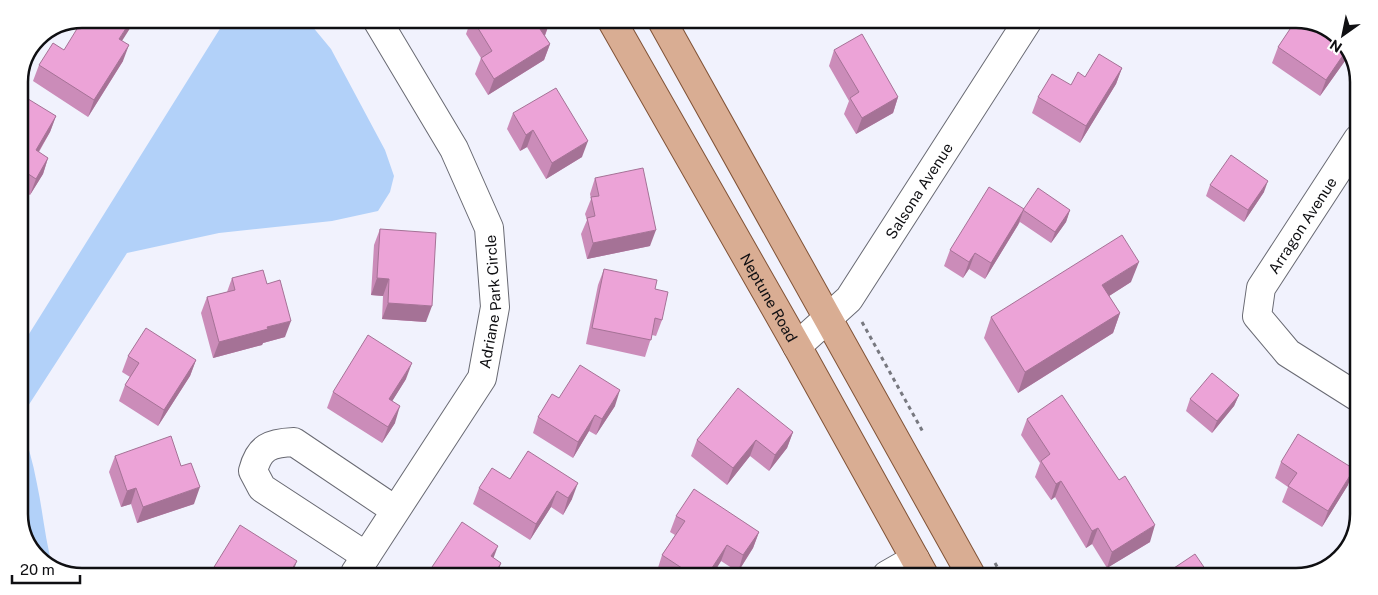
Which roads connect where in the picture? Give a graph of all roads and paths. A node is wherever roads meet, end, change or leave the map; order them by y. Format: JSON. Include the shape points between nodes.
{"nodes":[{"id":1,"x":383,"y":28,"type":"edge"},
{"id":2,"x":616,"y":28,"type":"edge"},
{"id":3,"x":666,"y":28,"type":"edge"},
{"id":4,"x":1023,"y":28,"type":"edge"},
{"id":5,"x":1350,"y":151,"type":"edge"},
{"id":6,"x":827,"y":319,"type":"junction"},
{"id":7,"x":797,"y":346,"type":"junction"},
{"id":8,"x":1350,"y":392,"type":"edge"},
{"id":9,"x":395,"y":510,"type":"junction"},
{"id":10,"x":361,"y":564,"type":"edge"},
{"id":11,"x":920,"y":567,"type":"edge"},
{"id":12,"x":967,"y":568,"type":"edge"}],
"edges":[{"from":1,"to":9,"type":"street","name":"Adriane Park Circle","via":[[454,149],[489,228],[495,307],[482,378]]},
{"from":2,"to":7,"type":"main road","name":"Neptune Road"},
{"from":3,"to":6,"type":"main road"},
{"from":4,"to":6,"type":"street","name":"Salsona Avenue","via":[[849,299]]},
{"from":5,"to":8,"type":"street","name":"Arragon Avenue","via":[[1262,288],[1257,316],[1288,353]]},
{"from":6,"to":7,"type":"street","name":"Salsona Avenue"},
{"from":6,"to":12,"type":"main road"},
{"from":7,"to":11,"type":"main road","name":"Neptune Road"},
{"from":9,"to":10,"type":"street","name":"Adriane Park Circle"},
{"from":9,"to":10,"type":"street","via":[[294,442],[278,442],[266,447],[257,459],[254,471],[262,488]]}]}
